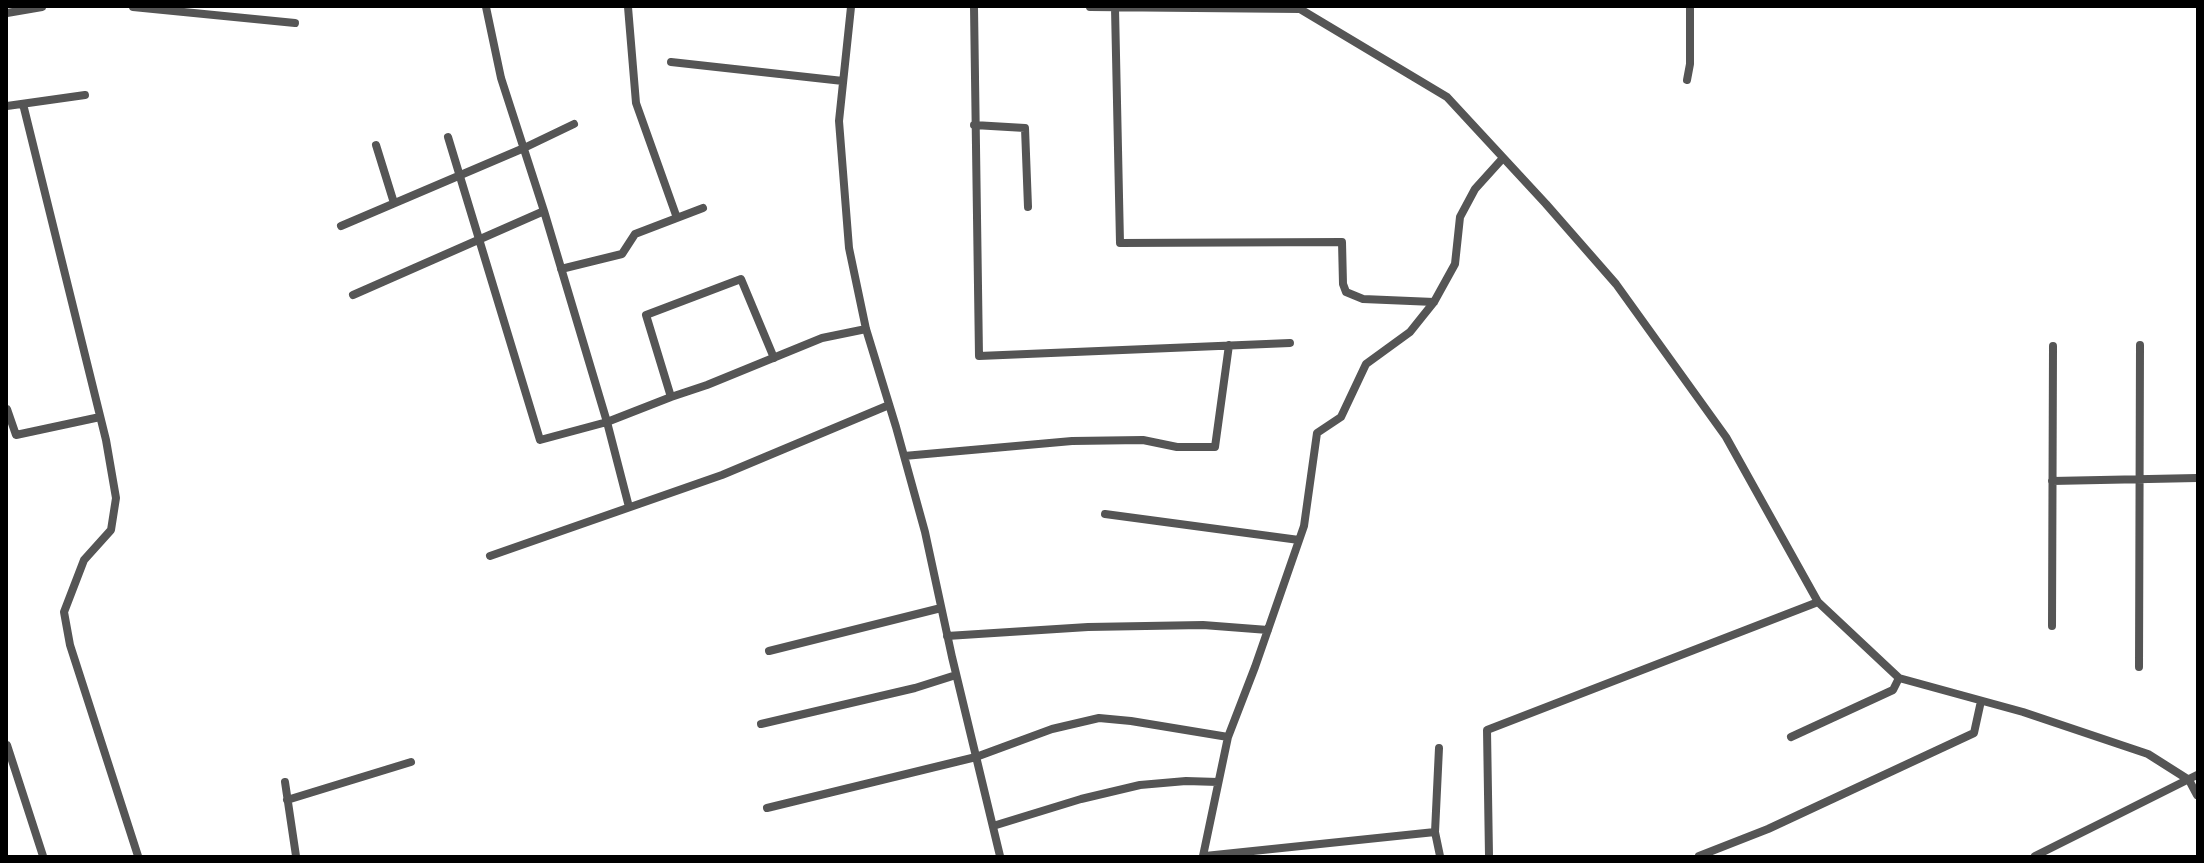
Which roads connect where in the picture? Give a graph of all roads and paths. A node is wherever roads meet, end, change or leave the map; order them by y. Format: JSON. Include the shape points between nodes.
{"nodes":[{"id":1,"x":42,"y":7,"type":"edge"},
{"id":2,"x":133,"y":7,"type":"edge"},
{"id":3,"x":486,"y":7,"type":"edge"},
{"id":4,"x":628,"y":7,"type":"edge"},
{"id":5,"x":851,"y":7,"type":"edge"},
{"id":6,"x":974,"y":7,"type":"edge"},
{"id":7,"x":1090,"y":7,"type":"edge"},
{"id":8,"x":1690,"y":7,"type":"edge"},
{"id":9,"x":1115,"y":8,"type":"junction"},
{"id":10,"x":1300,"y":8,"type":"edge"},
{"id":11,"x":7,"y":13,"type":"edge"},
{"id":12,"x":295,"y":23,"type":"dead end"},
{"id":13,"x":671,"y":62,"type":"dead end"},
{"id":14,"x":1687,"y":80,"type":"dead end"},
{"id":15,"x":843,"y":81,"type":"junction"},
{"id":16,"x":84,"y":95,"type":"dead end"},
{"id":17,"x":24,"y":104,"type":"junction"},
{"id":18,"x":7,"y":106,"type":"edge"},
{"id":19,"x":574,"y":124,"type":"dead end"},
{"id":20,"x":974,"y":125,"type":"junction"},
{"id":21,"x":448,"y":136,"type":"dead end"},
{"id":22,"x":376,"y":145,"type":"dead end"},
{"id":23,"x":524,"y":148,"type":"junction"},
{"id":24,"x":1503,"y":158,"type":"junction"},
{"id":25,"x":460,"y":175,"type":"junction"},
{"id":26,"x":394,"y":203,"type":"junction"},
{"id":27,"x":1028,"y":207,"type":"dead end"},
{"id":28,"x":703,"y":208,"type":"dead end"},
{"id":29,"x":544,"y":210,"type":"junction"},
{"id":30,"x":677,"y":218,"type":"junction"},
{"id":31,"x":341,"y":226,"type":"dead end"},
{"id":32,"x":479,"y":239,"type":"junction"},
{"id":33,"x":561,"y":269,"type":"junction"},
{"id":34,"x":352,"y":295,"type":"dead end"},
{"id":35,"x":1434,"y":302,"type":"junction"},
{"id":36,"x":866,"y":329,"type":"junction"},
{"id":37,"x":1290,"y":343,"type":"dead end"},
{"id":38,"x":1229,"y":345,"type":"junction"},
{"id":39,"x":2140,"y":345,"type":"dead end"},
{"id":40,"x":2053,"y":346,"type":"dead end"},
{"id":41,"x":774,"y":358,"type":"junction"},
{"id":42,"x":671,"y":397,"type":"junction"},
{"id":43,"x":889,"y":405,"type":"junction"},
{"id":44,"x":8,"y":414,"type":"edge"},
{"id":45,"x":100,"y":417,"type":"junction"},
{"id":46,"x":607,"y":422,"type":"junction"},
{"id":47,"x":904,"y":456,"type":"junction"},
{"id":48,"x":2197,"y":478,"type":"edge"},
{"id":49,"x":2139,"y":479,"type":"junction"},
{"id":50,"x":2052,"y":481,"type":"junction"},
{"id":51,"x":629,"y":507,"type":"junction"},
{"id":52,"x":1105,"y":514,"type":"dead end"},
{"id":53,"x":1299,"y":540,"type":"junction"},
{"id":54,"x":490,"y":556,"type":"dead end"},
{"id":55,"x":1818,"y":602,"type":"junction"},
{"id":56,"x":941,"y":608,"type":"junction"},
{"id":57,"x":2052,"y":626,"type":"dead end"},
{"id":58,"x":1268,"y":630,"type":"junction"},
{"id":59,"x":947,"y":636,"type":"junction"},
{"id":60,"x":769,"y":651,"type":"dead end"},
{"id":61,"x":2139,"y":668,"type":"dead end"},
{"id":62,"x":956,"y":676,"type":"junction"},
{"id":63,"x":1899,"y":678,"type":"junction"},
{"id":64,"x":1981,"y":701,"type":"junction"},
{"id":65,"x":761,"y":724,"type":"dead end"},
{"id":66,"x":1228,"y":737,"type":"junction"},
{"id":67,"x":1791,"y":737,"type":"dead end"},
{"id":68,"x":7,"y":745,"type":"edge"},
{"id":69,"x":1439,"y":748,"type":"dead end"},
{"id":70,"x":976,"y":757,"type":"junction"},
{"id":71,"x":411,"y":762,"type":"dead end"},
{"id":72,"x":2197,"y":775,"type":"edge"},
{"id":73,"x":2189,"y":780,"type":"junction"},
{"id":74,"x":285,"y":782,"type":"dead end"},
{"id":75,"x":1218,"y":782,"type":"junction"},
{"id":76,"x":2197,"y":795,"type":"edge"},
{"id":77,"x":287,"y":800,"type":"junction"},
{"id":78,"x":767,"y":808,"type":"dead end"},
{"id":79,"x":993,"y":826,"type":"junction"},
{"id":80,"x":1435,"y":832,"type":"junction"},
{"id":81,"x":43,"y":856,"type":"edge"},
{"id":82,"x":138,"y":856,"type":"edge"},
{"id":83,"x":296,"y":856,"type":"edge"},
{"id":84,"x":1000,"y":856,"type":"edge"},
{"id":85,"x":1204,"y":856,"type":"edge"},
{"id":86,"x":1440,"y":856,"type":"edge"},
{"id":87,"x":1489,"y":856,"type":"edge"},
{"id":88,"x":1699,"y":856,"type":"edge"},
{"id":89,"x":2035,"y":856,"type":"edge"}],
"edges":[{"from":1,"to":11,"type":"street"},
{"from":2,"to":12,"type":"street"},
{"from":3,"to":23,"type":"street","via":[[501,78]]},
{"from":4,"to":30,"type":"street","via":[[636,103]]},
{"from":5,"to":15,"type":"street"},
{"from":6,"to":20,"type":"street"},
{"from":7,"to":9,"type":"street"},
{"from":8,"to":14,"type":"street","via":[[1690,64]]},
{"from":9,"to":10,"type":"street"},
{"from":9,"to":35,"type":"street","via":[[1120,243],[1342,242],[1343,284],[1346,292],[1363,299]]},
{"from":10,"to":24,"type":"street","via":[[1447,97]]},
{"from":13,"to":15,"type":"street"},
{"from":15,"to":36,"type":"street","via":[[839,122],[849,248]]},
{"from":16,"to":17,"type":"street"},
{"from":17,"to":18,"type":"street"},
{"from":17,"to":45,"type":"street"},
{"from":19,"to":23,"type":"street"},
{"from":20,"to":27,"type":"street","via":[[1025,128]]},
{"from":20,"to":38,"type":"street","via":[[979,356]]},
{"from":21,"to":25,"type":"street"},
{"from":22,"to":26,"type":"street"},
{"from":23,"to":25,"type":"street"},
{"from":23,"to":29,"type":"street"},
{"from":24,"to":35,"type":"street","via":[[1475,189],[1460,217],[1455,264]]},
{"from":24,"to":55,"type":"street","via":[[1616,284],[1726,437]]},
{"from":25,"to":26,"type":"street"},
{"from":25,"to":32,"type":"street"},
{"from":26,"to":31,"type":"street"},
{"from":28,"to":30,"type":"street"},
{"from":29,"to":32,"type":"street"},
{"from":29,"to":33,"type":"street"},
{"from":30,"to":33,"type":"street","via":[[635,234],[622,254]]},
{"from":32,"to":34,"type":"street"},
{"from":32,"to":46,"type":"street","via":[[540,440]]},
{"from":33,"to":46,"type":"street"},
{"from":35,"to":53,"type":"street","via":[[1410,332],[1366,364],[1341,417],[1317,433],[1304,526]]},
{"from":36,"to":41,"type":"street","via":[[822,338]]},
{"from":36,"to":43,"type":"street"},
{"from":37,"to":38,"type":"street"},
{"from":38,"to":47,"type":"street","via":[[1214,447],[1177,447],[1143,440],[1072,441]]},
{"from":39,"to":49,"type":"street"},
{"from":40,"to":50,"type":"street"},
{"from":41,"to":42,"type":"street"},
{"from":41,"to":42,"type":"street","via":[[741,279],[689,298],[646,315]]},
{"from":42,"to":46,"type":"street"},
{"from":43,"to":47,"type":"street"},
{"from":43,"to":51,"type":"street","via":[[722,475]]},
{"from":44,"to":45,"type":"street","via":[[16,435]]},
{"from":45,"to":82,"type":"street","via":[[116,498],[111,530],[84,560],[64,612],[70,645]]},
{"from":46,"to":51,"type":"street"},
{"from":47,"to":56,"type":"street","via":[[925,532]]},
{"from":48,"to":49,"type":"street"},
{"from":49,"to":50,"type":"street"},
{"from":49,"to":61,"type":"street"},
{"from":50,"to":57,"type":"street"},
{"from":51,"to":54,"type":"street"},
{"from":52,"to":53,"type":"street"},
{"from":53,"to":58,"type":"street"},
{"from":55,"to":63,"type":"street"},
{"from":55,"to":87,"type":"street","via":[[1487,730]]},
{"from":56,"to":59,"type":"street"},
{"from":56,"to":60,"type":"street"},
{"from":58,"to":59,"type":"street","via":[[1203,625],[1088,627]]},
{"from":58,"to":66,"type":"street"},
{"from":59,"to":62,"type":"street"},
{"from":62,"to":65,"type":"street"},
{"from":62,"to":70,"type":"street"},
{"from":63,"to":64,"type":"street"},
{"from":63,"to":67,"type":"street","via":[[1893,690]]},
{"from":64,"to":73,"type":"street","via":[[2148,754]]},
{"from":64,"to":88,"type":"street","via":[[1974,733],[1768,829]]},
{"from":66,"to":70,"type":"street","via":[[1100,718],[1052,729]]},
{"from":66,"to":75,"type":"street"},
{"from":68,"to":81,"type":"street"},
{"from":69,"to":80,"type":"street"},
{"from":70,"to":78,"type":"street"},
{"from":70,"to":79,"type":"street"},
{"from":71,"to":77,"type":"street"},
{"from":72,"to":73,"type":"street"},
{"from":73,"to":76,"type":"street"},
{"from":73,"to":89,"type":"street"},
{"from":74,"to":77,"type":"street"},
{"from":75,"to":79,"type":"street","via":[[1186,781],[1140,785],[1080,799]]},
{"from":75,"to":85,"type":"street"},
{"from":77,"to":83,"type":"street"},
{"from":79,"to":84,"type":"street"},
{"from":80,"to":85,"type":"street"},
{"from":80,"to":86,"type":"street"}]}
